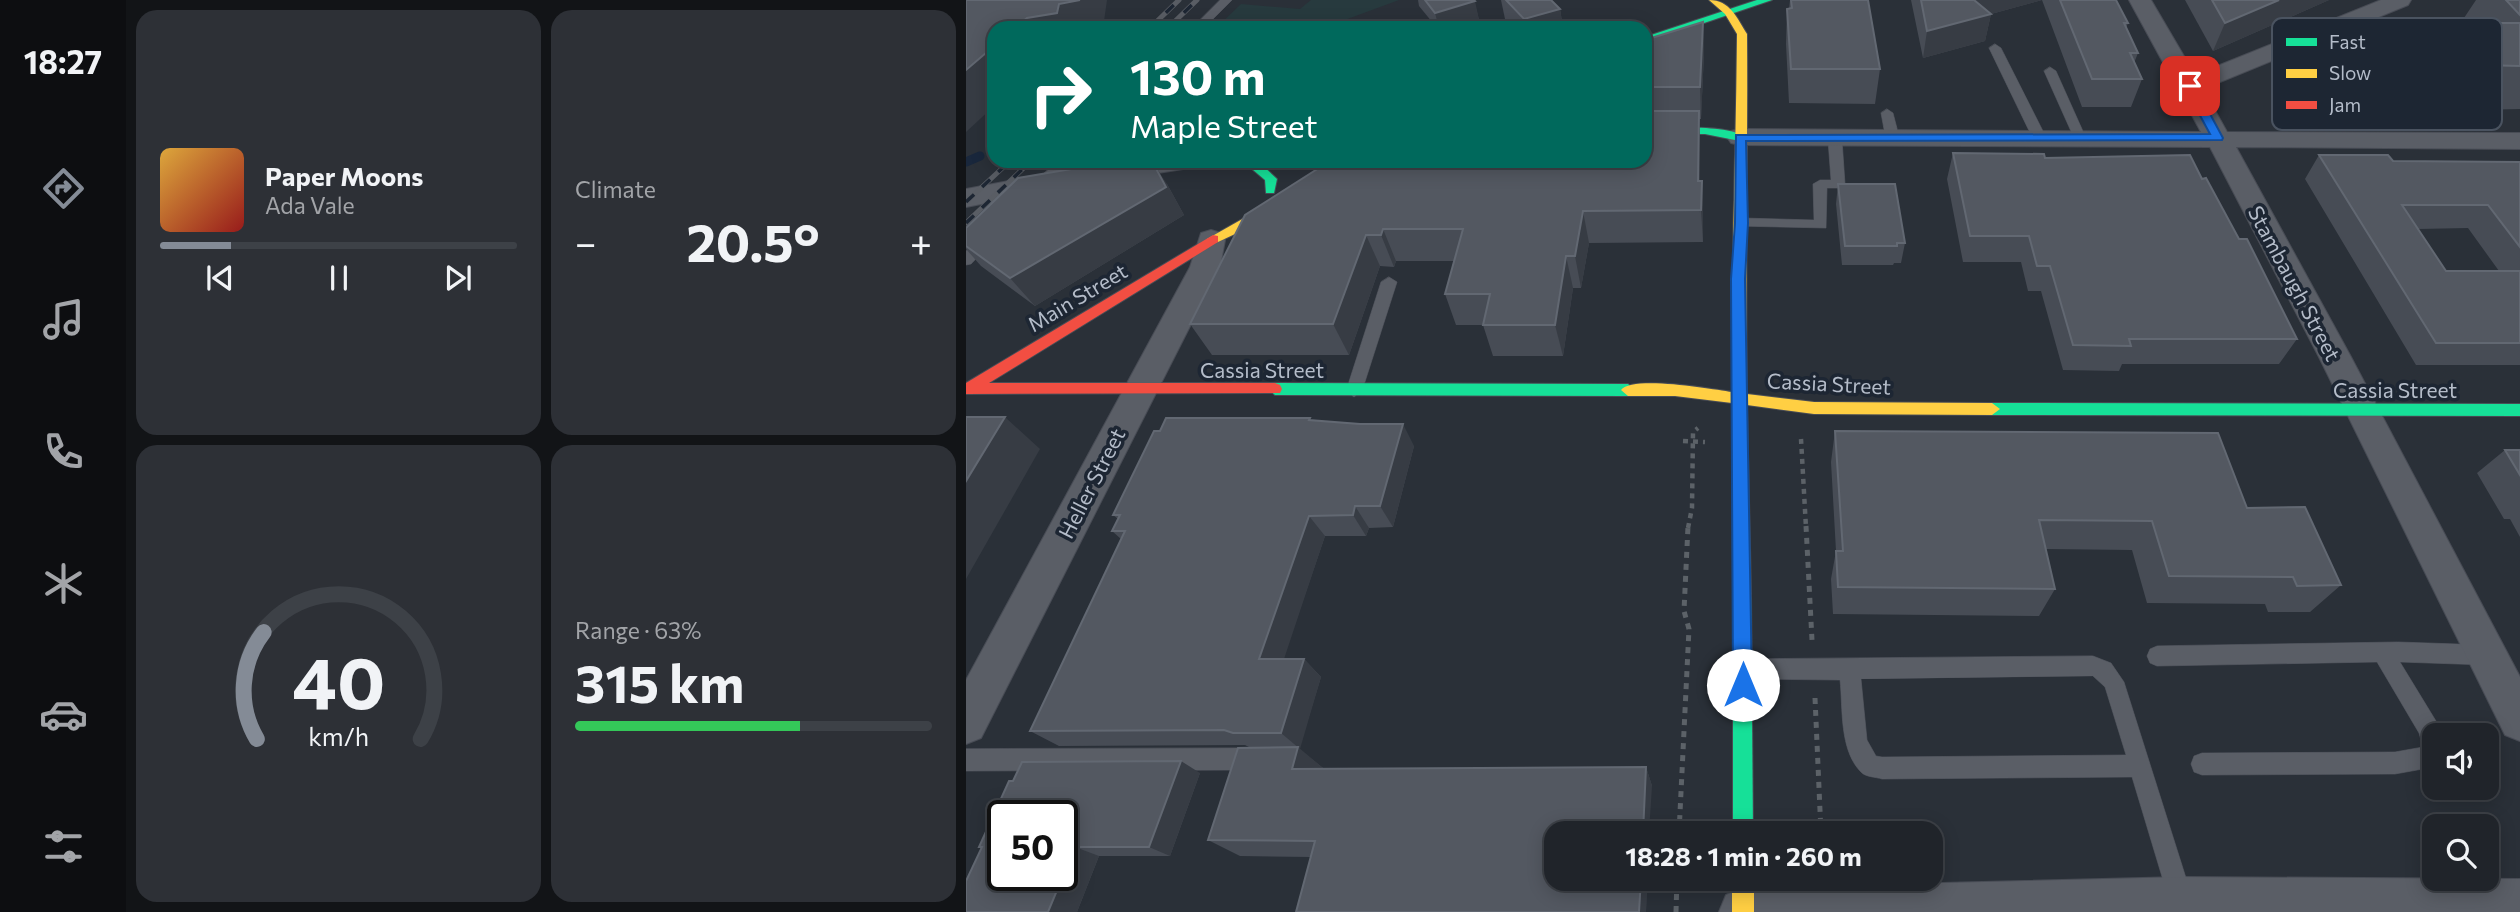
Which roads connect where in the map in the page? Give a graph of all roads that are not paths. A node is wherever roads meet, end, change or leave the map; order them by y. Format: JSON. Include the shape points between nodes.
{"nodes":[{"id":1,"x":1226,"y":0,"type":"edge"},
{"id":2,"x":1714,"y":0,"type":"edge"},
{"id":3,"x":1767,"y":0,"type":"edge"},
{"id":4,"x":2140,"y":0,"type":"edge"},
{"id":5,"x":2400,"y":0,"type":"edge"},
{"id":6,"x":1729,"y":12,"type":"junction"},
{"id":7,"x":2356,"y":18,"type":"edge"},
{"id":8,"x":1205,"y":21,"type":"edge"},
{"id":9,"x":1652,"y":38,"type":"edge"},
{"id":10,"x":1995,"y":48,"type":"dead end"},
{"id":11,"x":2272,"y":52,"type":"edge"},
{"id":12,"x":2050,"y":71,"type":"dead end"},
{"id":13,"x":2190,"y":86,"type":"junction"},
{"id":14,"x":1887,"y":113,"type":"dead end"},
{"id":15,"x":1652,"y":131,"type":"edge"},
{"id":16,"x":1740,"y":138,"type":"junction"},
{"id":17,"x":2080,"y":138,"type":"junction"},
{"id":18,"x":2217,"y":138,"type":"junction"},
{"id":19,"x":1835,"y":139,"type":"junction"},
{"id":20,"x":2040,"y":139,"type":"junction"},
{"id":21,"x":1894,"y":140,"type":"junction"},
{"id":22,"x":2520,"y":141,"type":"edge"},
{"id":23,"x":1058,"y":168,"type":"edge"},
{"id":24,"x":1150,"y":168,"type":"edge"},
{"id":25,"x":1258,"y":168,"type":"edge"},
{"id":26,"x":1342,"y":168,"type":"edge"},
{"id":27,"x":1290,"y":179,"type":"dead end"},
{"id":28,"x":1270,"y":191,"type":"junction"},
{"id":29,"x":1031,"y":193,"type":"junction"},
{"id":30,"x":966,"y":198,"type":"edge"},
{"id":31,"x":1742,"y":223,"type":"junction"},
{"id":32,"x":999,"y":227,"type":"edge"},
{"id":33,"x":1211,"y":240,"type":"junction"},
{"id":34,"x":966,"y":260,"type":"edge"},
{"id":35,"x":1389,"y":282,"type":"dead end"},
{"id":36,"x":967,"y":389,"type":"edge"},
{"id":37,"x":1140,"y":390,"type":"junction"},
{"id":38,"x":1354,"y":391,"type":"junction"},
{"id":39,"x":1741,"y":399,"type":"junction"},
{"id":40,"x":2362,"y":410,"type":"junction"},
{"id":41,"x":2520,"y":410,"type":"edge"},
{"id":42,"x":2384,"y":653,"type":"junction"},
{"id":43,"x":2487,"y":655,"type":"junction"},
{"id":44,"x":2157,"y":656,"type":"dead end"},
{"id":45,"x":1743,"y":669,"type":"junction"},
{"id":46,"x":1850,"y":670,"type":"junction"},
{"id":47,"x":2519,"y":714,"type":"edge"},
{"id":48,"x":966,"y":723,"type":"edge"},
{"id":49,"x":1245,"y":759,"type":"edge"},
{"id":50,"x":966,"y":760,"type":"edge"},
{"id":51,"x":2202,"y":764,"type":"dead end"},
{"id":52,"x":2139,"y":766,"type":"junction"},
{"id":53,"x":1743,"y":821,"type":"edge"},
{"id":54,"x":1743,"y":891,"type":"edge"},
{"id":55,"x":2182,"y":901,"type":"junction"},
{"id":56,"x":2520,"y":903,"type":"edge"},
{"id":57,"x":1744,"y":912,"type":"edge"}],
"edges":[{"from":1,"to":8,"type":"lane"},
{"from":2,"to":6,"type":"street"},
{"from":3,"to":6,"type":"street"},
{"from":4,"to":13,"type":"street","name":"Stambaugh Street"},
{"from":5,"to":7,"type":"street"},
{"from":6,"to":9,"type":"street"},
{"from":6,"to":16,"type":"street","via":[[1742,34]]},
{"from":10,"to":20,"type":"lane"},
{"from":11,"to":13,"type":"street"},
{"from":12,"to":17,"type":"lane"},
{"from":13,"to":18,"type":"street","name":"Stambaugh Street"},
{"from":14,"to":21,"type":"lane"},
{"from":15,"to":16,"type":"street","via":[[1705,131]]},
{"from":16,"to":19,"type":"street"},
{"from":16,"to":31,"type":"street"},
{"from":17,"to":18,"type":"street"},
{"from":17,"to":20,"type":"street"},
{"from":18,"to":22,"type":"street"},
{"from":18,"to":40,"type":"street","name":"Stambaugh Street"},
{"from":19,"to":21,"type":"street"},
{"from":19,"to":31,"type":"lane","via":[[1838,184],[1820,184],[1821,225]]},
{"from":20,"to":21,"type":"street"},
{"from":23,"to":29,"type":"lane"},
{"from":24,"to":29,"type":"street"},
{"from":25,"to":28,"type":"street","via":[[1272,179]]},
{"from":26,"to":33,"type":"street","name":"Main Street"},
{"from":27,"to":28,"type":"street","name":"Main Street"},
{"from":28,"to":33,"type":"street","name":"Main Street","via":[[1230,219]]},
{"from":29,"to":30,"type":"street"},
{"from":31,"to":39,"type":"street","via":[[1738,279]]},
{"from":32,"to":34,"type":"lane"},
{"from":33,"to":36,"type":"street","name":"Main Street"},
{"from":33,"to":37,"type":"street","name":"Heller Street","via":[[1205,267]]},
{"from":35,"to":38,"type":"lane"},
{"from":36,"to":37,"type":"street","name":"Cassia Street"},
{"from":37,"to":38,"type":"street","name":"Cassia Street"},
{"from":37,"to":48,"type":"street","name":"Heller Street"},
{"from":38,"to":39,"type":"street","name":"Cassia Street","via":[[1675,390]]},
{"from":39,"to":40,"type":"street","name":"Cassia Street","via":[[1814,408]]},
{"from":39,"to":45,"type":"street"},
{"from":40,"to":41,"type":"street","name":"Cassia Street"},
{"from":40,"to":43,"type":"street","name":"Stambaugh Street"},
{"from":42,"to":43,"type":"lane"},
{"from":42,"to":44,"type":"lane"},
{"from":42,"to":51,"type":"lane","via":[[2428,728],[2434,747],[2431,757],[2395,763]]},
{"from":43,"to":47,"type":"street","name":"Stambaugh Street"},
{"from":45,"to":46,"type":"lane"},
{"from":45,"to":53,"type":"street"},
{"from":46,"to":52,"type":"lane","via":[[2093,666],[2114,682]]},
{"from":46,"to":52,"type":"lane","via":[[1856,742],[1869,765]]},
{"from":49,"to":50,"type":"lane"},
{"from":52,"to":55,"type":"lane"},
{"from":54,"to":57,"type":"street"},
{"from":55,"to":56,"type":"street"},
{"from":55,"to":57,"type":"street"}]}
